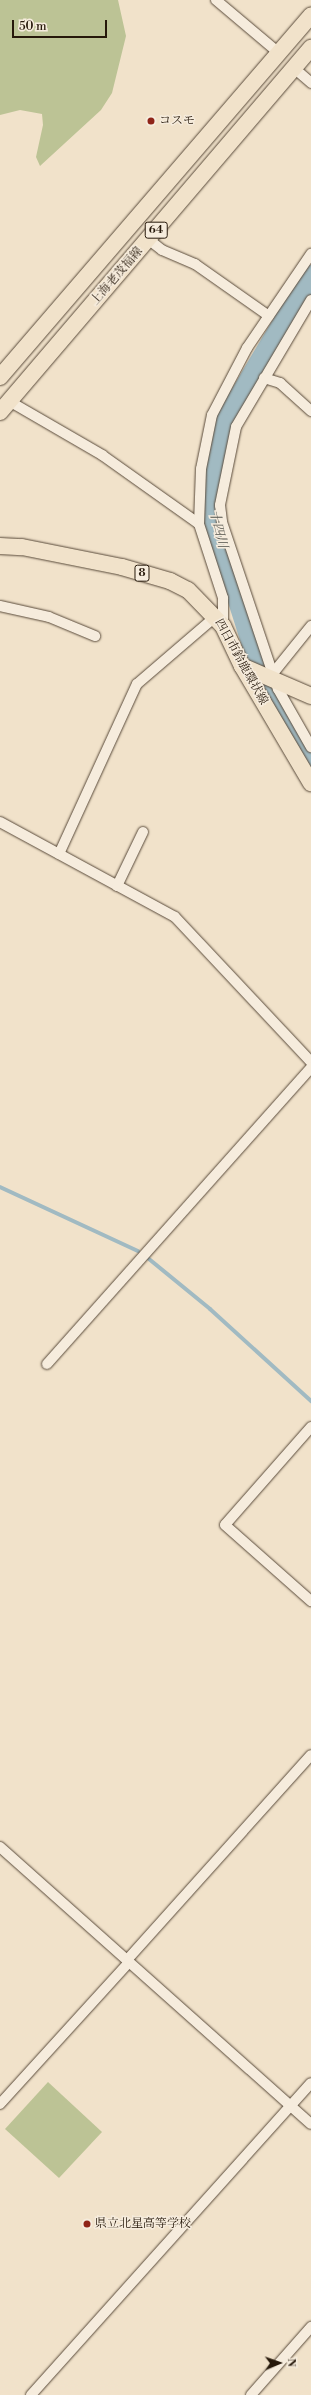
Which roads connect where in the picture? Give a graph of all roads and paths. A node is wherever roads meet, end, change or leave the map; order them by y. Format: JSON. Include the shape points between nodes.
{"nodes":[{"id":1,"x":216,"y":0,"type":"edge"},
{"id":2,"x":311,"y":15,"type":"edge"},
{"id":3,"x":311,"y":48,"type":"edge"},
{"id":4,"x":279,"y":54,"type":"junction"},
{"id":5,"x":294,"y":68,"type":"junction"},
{"id":6,"x":311,"y":84,"type":"edge"},
{"id":7,"x":148,"y":239,"type":"junction"},
{"id":8,"x":311,"y":254,"type":"edge"},
{"id":9,"x":311,"y":300,"type":"edge"},
{"id":10,"x":269,"y":316,"type":"junction"},
{"id":11,"x":0,"y":377,"type":"edge"},
{"id":12,"x":264,"y":378,"type":"junction"},
{"id":13,"x":5,"y":406,"type":"edge"},
{"id":14,"x":311,"y":411,"type":"edge"},
{"id":15,"x":199,"y":524,"type":"junction"},
{"id":16,"x":0,"y":546,"type":"edge"},
{"id":17,"x":0,"y":606,"type":"edge"},
{"id":18,"x":220,"y":621,"type":"junction"},
{"id":19,"x":311,"y":626,"type":"edge"},
{"id":20,"x":96,"y":636,"type":"dead end"},
{"id":21,"x":247,"y":668,"type":"junction"},
{"id":22,"x":273,"y":676,"type":"junction"},
{"id":23,"x":311,"y":696,"type":"edge"},
{"id":24,"x":311,"y":747,"type":"edge"},
{"id":25,"x":308,"y":772,"type":"edge"},
{"id":26,"x":0,"y":822,"type":"edge"},
{"id":27,"x":143,"y":832,"type":"dead end"},
{"id":28,"x":59,"y":854,"type":"junction"},
{"id":29,"x":117,"y":886,"type":"junction"},
{"id":30,"x":311,"y":1062,"type":"edge"},
{"id":31,"x":311,"y":1068,"type":"edge"},
{"id":32,"x":46,"y":1364,"type":"dead end"},
{"id":33,"x":311,"y":1427,"type":"edge"},
{"id":34,"x":311,"y":1601,"type":"edge"},
{"id":35,"x":311,"y":1755,"type":"edge"},
{"id":36,"x":0,"y":1847,"type":"edge"},
{"id":37,"x":128,"y":1961,"type":"junction"},
{"id":38,"x":311,"y":2083,"type":"edge"},
{"id":39,"x":0,"y":2104,"type":"edge"},
{"id":40,"x":291,"y":2106,"type":"junction"},
{"id":41,"x":311,"y":2124,"type":"edge"},
{"id":42,"x":311,"y":2327,"type":"edge"},
{"id":43,"x":31,"y":2395,"type":"edge"},
{"id":44,"x":250,"y":2395,"type":"edge"}],
"edges":[{"from":1,"to":4,"type":"street"},
{"from":2,"to":4,"type":"main road","name":"上海老茂福線","number":"64"},
{"from":3,"to":5,"type":"main road","name":"上海老茂福線","number":"64"},
{"from":4,"to":11,"type":"main road","name":"上海老茂福線","number":"64"},
{"from":5,"to":6,"type":"street"},
{"from":5,"to":7,"type":"main road","name":"上海老茂福線","number":"64"},
{"from":7,"to":10,"type":"street","via":[[162,250],[195,264]]},
{"from":7,"to":13,"type":"main road","name":"上海老茂福線","number":"64"},
{"from":8,"to":10,"type":"street","via":[[298,267]]},
{"from":9,"to":12,"type":"street"},
{"from":10,"to":15,"type":"street","via":[[228,379],[212,415],[201,469]]},
{"from":12,"to":14,"type":"street","via":[[280,383]]},
{"from":12,"to":22,"type":"street","via":[[232,436],[220,510]]},
{"from":13,"to":15,"type":"street","via":[[102,455]]},
{"from":15,"to":18,"type":"street","via":[[223,598]]},
{"from":16,"to":18,"type":"main road","name":"四日市鈴鹿環状線","number":"8","via":[[22,547],[122,567],[170,581],[188,590]]},
{"from":17,"to":20,"type":"street","via":[[49,617]]},
{"from":18,"to":21,"type":"main road","name":"四日市鈴鹿環状線","number":"8"},
{"from":18,"to":28,"type":"street","via":[[137,684]]},
{"from":19,"to":22,"type":"street"},
{"from":21,"to":22,"type":"main road"},
{"from":21,"to":25,"type":"main road","name":"四日市鈴鹿環状線","number":"8"},
{"from":22,"to":23,"type":"main road"},
{"from":22,"to":24,"type":"street","via":[[282,699]]},
{"from":26,"to":28,"type":"street"},
{"from":27,"to":29,"type":"street"},
{"from":28,"to":29,"type":"street"},
{"from":29,"to":30,"type":"street","via":[[182,923],[223,971]]},
{"from":31,"to":32,"type":"street"},
{"from":33,"to":34,"type":"street","via":[[225,1525]]},
{"from":35,"to":37,"type":"street"},
{"from":36,"to":37,"type":"street"},
{"from":37,"to":39,"type":"street"},
{"from":37,"to":40,"type":"street"},
{"from":38,"to":40,"type":"street"},
{"from":40,"to":41,"type":"street"},
{"from":40,"to":43,"type":"street"},
{"from":42,"to":44,"type":"street"}]}
